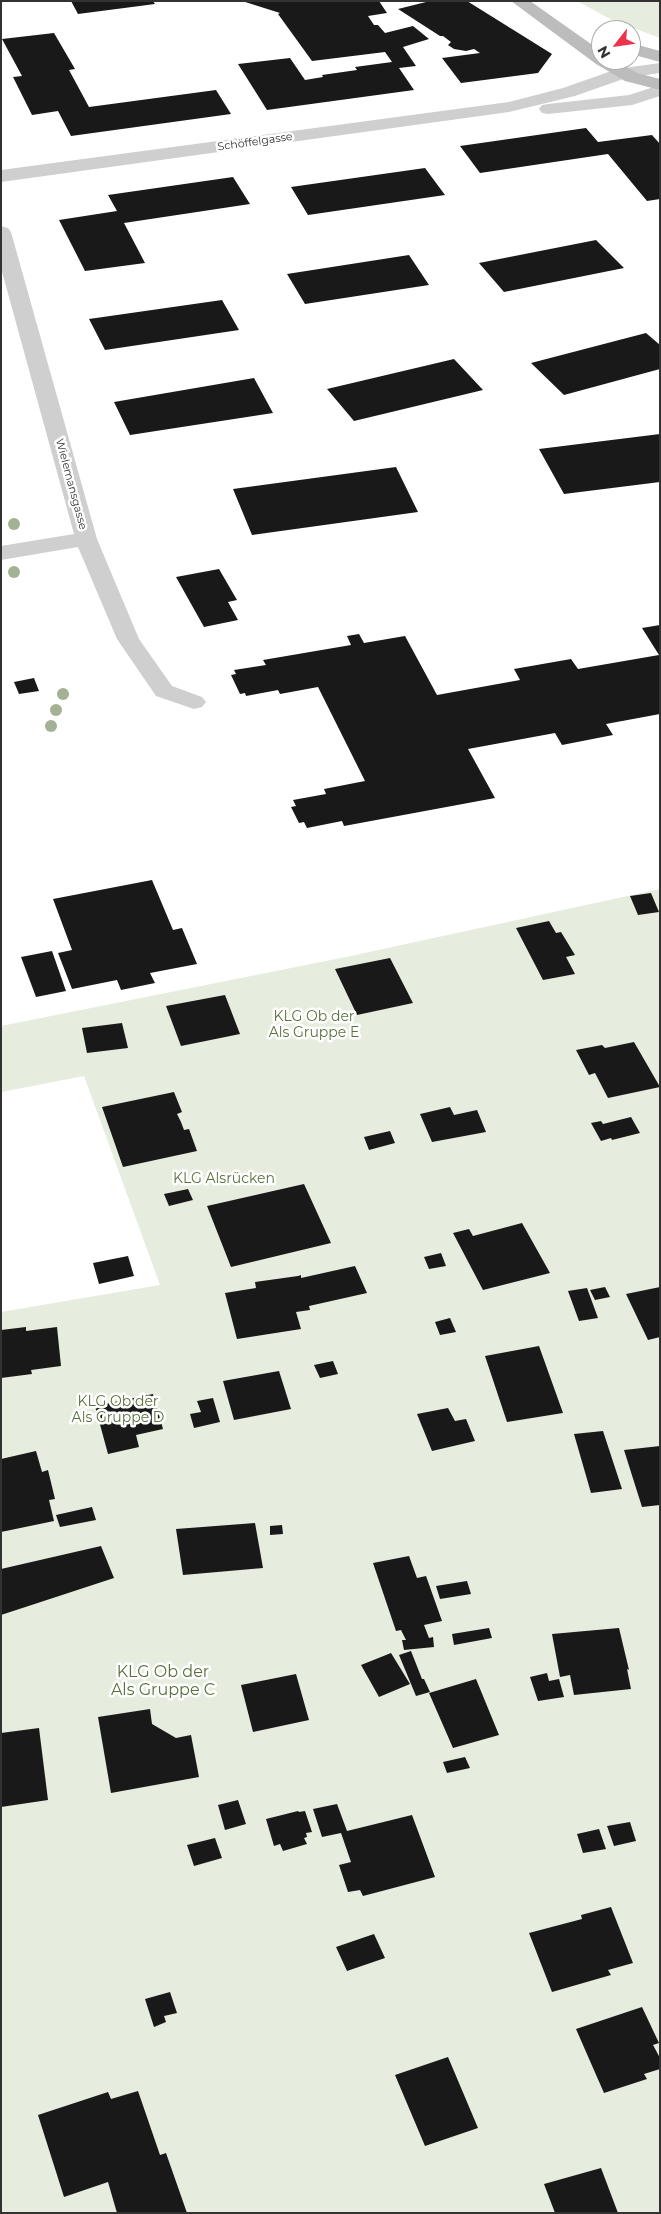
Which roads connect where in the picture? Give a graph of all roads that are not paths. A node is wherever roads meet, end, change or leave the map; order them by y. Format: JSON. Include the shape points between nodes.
{"nodes":[{"id":1,"x":519,"y":1,"type":"edge"},
{"id":2,"x":533,"y":1,"type":"edge"},
{"id":3,"x":591,"y":33,"type":"edge"},
{"id":4,"x":641,"y":51,"type":"edge"},
{"id":5,"x":591,"y":52,"type":"edge"},
{"id":6,"x":660,"y":57,"type":"edge"},
{"id":7,"x":660,"y":68,"type":"edge"},
{"id":8,"x":618,"y":70,"type":"edge"},
{"id":9,"x":623,"y":73,"type":"junction"},
{"id":10,"x":660,"y":85,"type":"edge"},
{"id":11,"x":660,"y":90,"type":"edge"},
{"id":12,"x":510,"y":107,"type":"junction"},
{"id":13,"x":1,"y":176,"type":"edge"},
{"id":14,"x":1,"y":232,"type":"edge"},
{"id":15,"x":86,"y":539,"type":"junction"},
{"id":16,"x":1,"y":553,"type":"edge"},
{"id":17,"x":194,"y":702,"type":"dead end"}],
"edges":[{"from":1,"to":5,"type":"main road"},
{"from":2,"to":3,"type":"main road"},
{"from":4,"to":6,"type":"main road"},
{"from":7,"to":9,"type":"street","name":"Schöffelgasse"},
{"from":8,"to":9,"type":"main road"},
{"from":9,"to":10,"type":"main road"},
{"from":9,"to":12,"type":"street","name":"Schöffelgasse","via":[[569,92]]},
{"from":11,"to":12,"type":"street","name":"Schöffelgasse","via":[[632,100],[598,105],[550,110]]},
{"from":12,"to":13,"type":"street","name":"Schöffelgasse"},
{"from":14,"to":15,"type":"street","name":"Wielemansgasse"},
{"from":15,"to":16,"type":"street"},
{"from":15,"to":17,"type":"street","name":"Wielemansgasse","via":[[128,639],[164,691]]}]}
